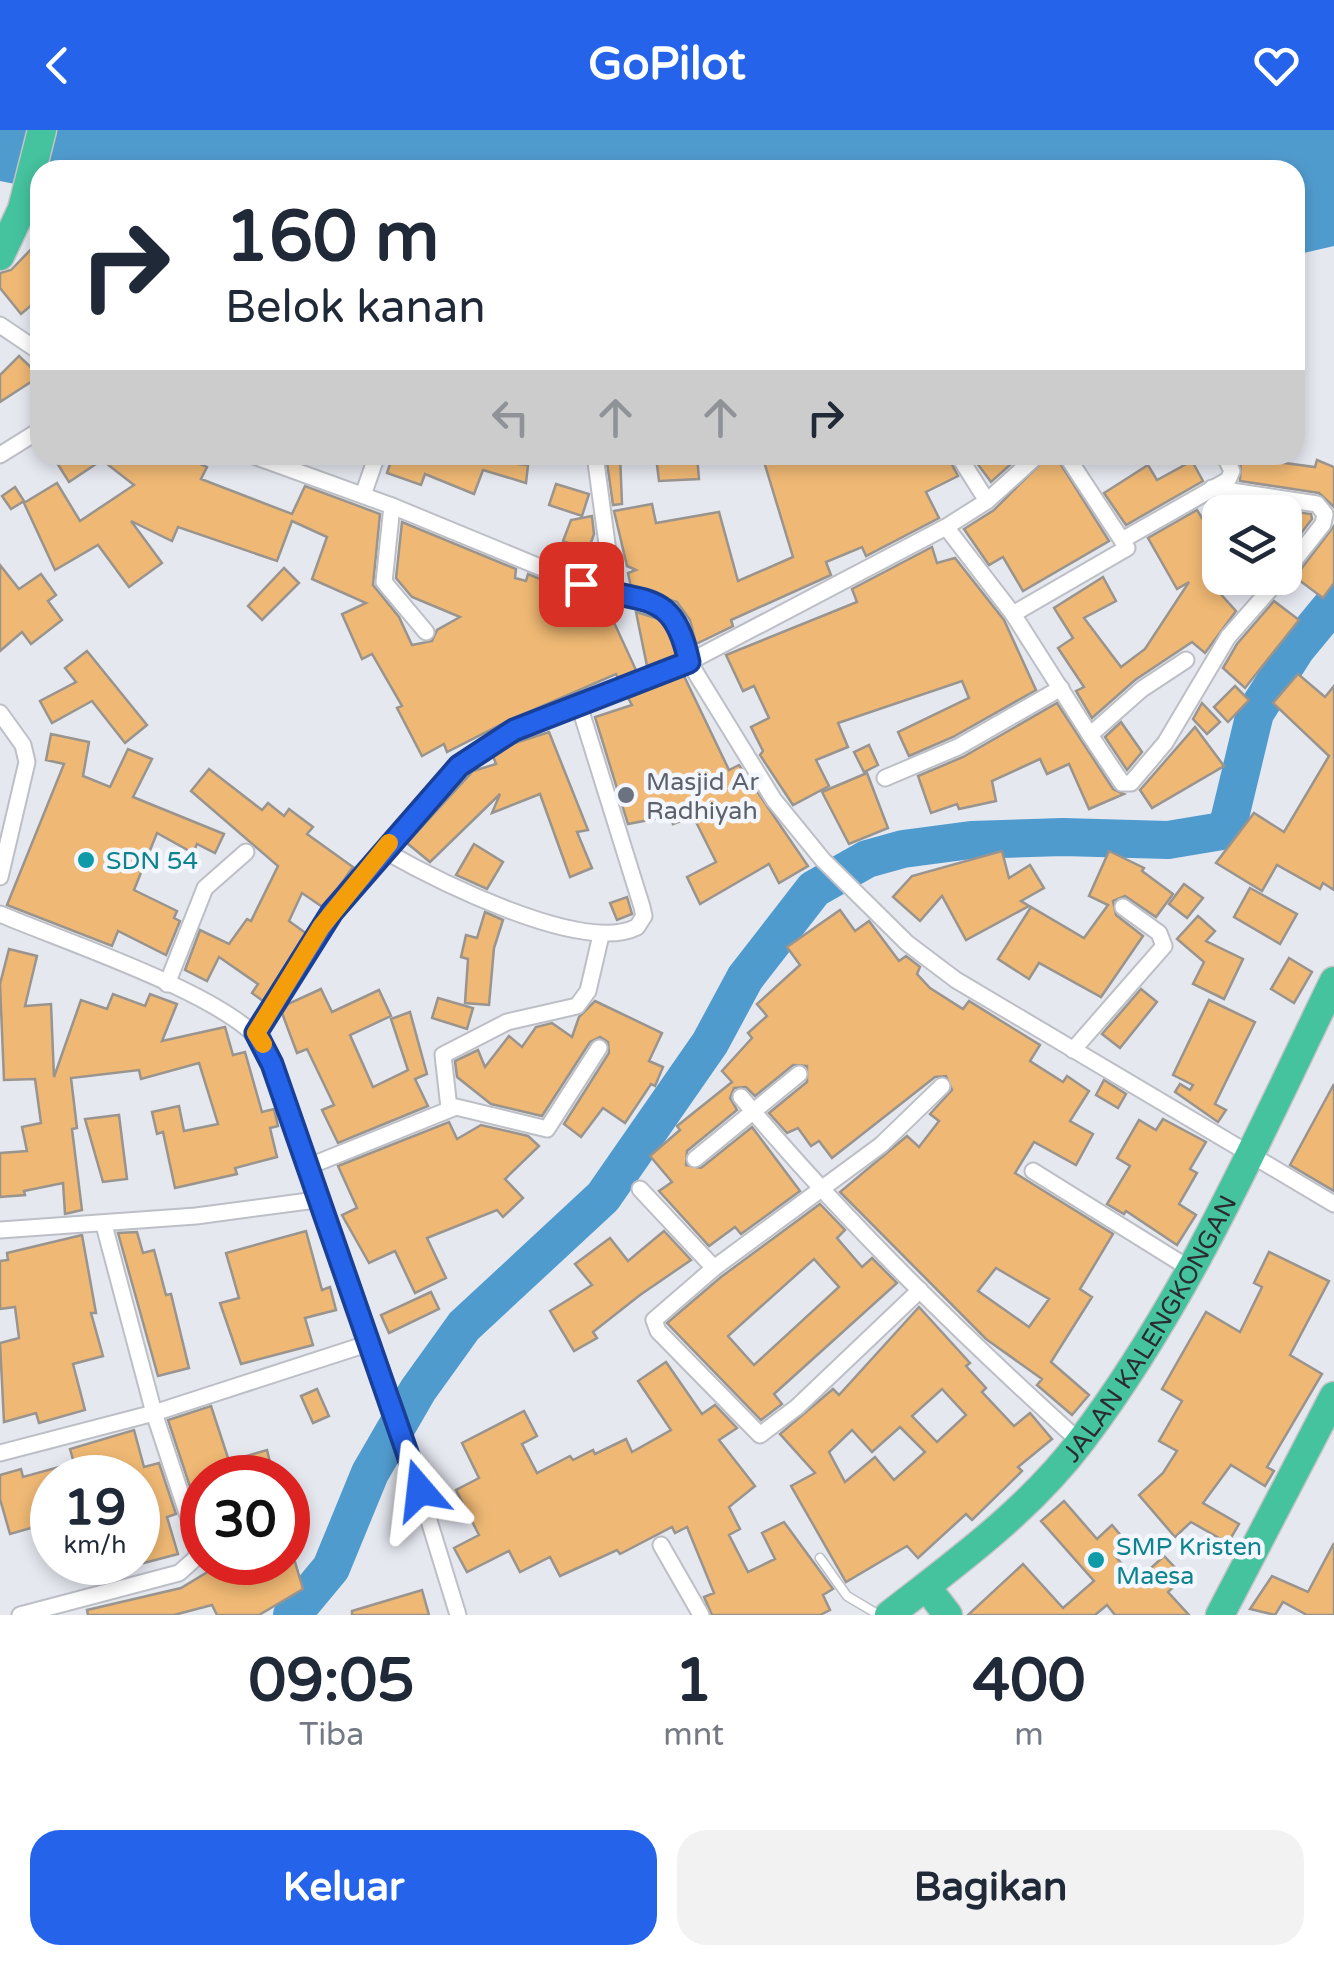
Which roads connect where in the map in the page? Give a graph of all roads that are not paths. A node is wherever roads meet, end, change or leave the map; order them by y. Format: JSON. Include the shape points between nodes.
{"nodes":[{"id":1,"x":42,"y":130,"type":"edge"},
{"id":2,"x":34,"y":160,"type":"edge"},
{"id":3,"x":30,"y":177,"type":"edge"},
{"id":4,"x":0,"y":256,"type":"edge"},
{"id":5,"x":0,"y":325,"type":"edge"},
{"id":6,"x":30,"y":345,"type":"edge"},
{"id":7,"x":30,"y":436,"type":"edge"},
{"id":8,"x":0,"y":455,"type":"edge"},
{"id":9,"x":280,"y":465,"type":"edge"},
{"id":10,"x":373,"y":465,"type":"edge"},
{"id":11,"x":596,"y":465,"type":"edge"},
{"id":12,"x":964,"y":465,"type":"edge"},
{"id":13,"x":1027,"y":465,"type":"edge"},
{"id":14,"x":1073,"y":465,"type":"edge"},
{"id":15,"x":1228,"y":465,"type":"edge"},
{"id":16,"x":1212,"y":488,"type":"junction"},
{"id":17,"x":362,"y":495,"type":"junction"},
{"id":18,"x":1258,"y":495,"type":"edge"},
{"id":19,"x":987,"y":502,"type":"junction"},
{"id":20,"x":1302,"y":502,"type":"edge"},
{"id":21,"x":392,"y":506,"type":"junction"},
{"id":22,"x":946,"y":527,"type":"junction"},
{"id":23,"x":1124,"y":540,"type":"junction"},
{"id":24,"x":1302,"y":551,"type":"edge"},
{"id":25,"x":1265,"y":595,"type":"edge"},
{"id":26,"x":614,"y":596,"type":"junction"},
{"id":27,"x":1013,"y":614,"type":"junction"},
{"id":28,"x":426,"y":632,"type":"dead end"},
{"id":29,"x":1186,"y":660,"type":"dead end"},
{"id":30,"x":689,"y":662,"type":"junction"},
{"id":31,"x":1060,"y":688,"type":"junction"},
{"id":32,"x":578,"y":705,"type":"junction"},
{"id":33,"x":0,"y":713,"type":"edge"},
{"id":34,"x":1090,"y":735,"type":"junction"},
{"id":35,"x":885,"y":778,"type":"dead end"},
{"id":36,"x":383,"y":850,"type":"junction"},
{"id":37,"x":246,"y":852,"type":"dead end"},
{"id":38,"x":0,"y":876,"type":"edge"},
{"id":39,"x":1123,"y":906,"type":"dead end"},
{"id":40,"x":0,"y":914,"type":"edge"},
{"id":41,"x":602,"y":935,"type":"junction"},
{"id":42,"x":1334,"y":981,"type":"edge"},
{"id":43,"x":167,"y":984,"type":"junction"},
{"id":44,"x":256,"y":1033,"type":"junction"},
{"id":45,"x":599,"y":1048,"type":"dead end"},
{"id":46,"x":1072,"y":1050,"type":"junction"},
{"id":47,"x":798,"y":1074,"type":"dead end"},
{"id":48,"x":942,"y":1086,"type":"dead end"},
{"id":49,"x":742,"y":1097,"type":"dead end"},
{"id":50,"x":449,"y":1108,"type":"junction"},
{"id":51,"x":753,"y":1111,"type":"junction"},
{"id":52,"x":1250,"y":1154,"type":"junction"},
{"id":53,"x":695,"y":1158,"type":"dead end"},
{"id":54,"x":307,"y":1167,"type":"junction"},
{"id":55,"x":1033,"y":1170,"type":"dead end"},
{"id":56,"x":821,"y":1188,"type":"junction"},
{"id":57,"x":640,"y":1189,"type":"dead end"},
{"id":58,"x":316,"y":1200,"type":"junction"},
{"id":59,"x":1334,"y":1204,"type":"edge"},
{"id":60,"x":104,"y":1225,"type":"junction"},
{"id":61,"x":0,"y":1230,"type":"edge"},
{"id":62,"x":714,"y":1268,"type":"junction"},
{"id":63,"x":1192,"y":1270,"type":"junction"},
{"id":64,"x":920,"y":1290,"type":"junction"},
{"id":65,"x":370,"y":1343,"type":"junction"},
{"id":66,"x":1334,"y":1396,"type":"edge"},
{"id":67,"x":154,"y":1413,"type":"junction"},
{"id":68,"x":1080,"y":1442,"type":"junction"},
{"id":69,"x":0,"y":1453,"type":"edge"},
{"id":70,"x":661,"y":1545,"type":"dead end"},
{"id":71,"x":820,"y":1558,"type":"dead end"},
{"id":72,"x":928,"y":1589,"type":"junction"},
{"id":73,"x":20,"y":1615,"type":"edge"},
{"id":74,"x":458,"y":1615,"type":"edge"},
{"id":75,"x":701,"y":1615,"type":"edge"},
{"id":76,"x":880,"y":1615,"type":"edge"},
{"id":77,"x":889,"y":1615,"type":"edge"},
{"id":78,"x":948,"y":1615,"type":"edge"},
{"id":79,"x":1220,"y":1615,"type":"edge"}],
"edges":[{"from":1,"to":2,"type":"highway"},
{"from":3,"to":4,"type":"highway"},
{"from":5,"to":6,"type":"street"},
{"from":7,"to":8,"type":"street"},
{"from":9,"to":17,"type":"street"},
{"from":10,"to":17,"type":"street"},
{"from":11,"to":26,"type":"street"},
{"from":12,"to":19,"type":"street"},
{"from":13,"to":19,"type":"street"},
{"from":14,"to":23,"type":"street"},
{"from":15,"to":16,"type":"street","via":[[1232,476]]},
{"from":16,"to":18,"type":"street"},
{"from":16,"to":23,"type":"street"},
{"from":17,"to":21,"type":"street"},
{"from":19,"to":22,"type":"street"},
{"from":20,"to":24,"type":"street","via":[[1317,504],[1325,514]]},
{"from":21,"to":26,"type":"street"},
{"from":21,"to":28,"type":"street","via":[[384,582]]},
{"from":22,"to":27,"type":"street"},
{"from":22,"to":30,"type":"street"},
{"from":23,"to":27,"type":"street","via":[[1127,548],[1120,554]]},
{"from":25,"to":34,"type":"street","via":[[1228,636],[1166,743],[1131,783],[1122,783]]},
{"from":26,"to":30,"type":"street","via":[[669,610],[681,626]]},
{"from":27,"to":31,"type":"street"},
{"from":29,"to":34,"type":"street"},
{"from":30,"to":32,"type":"street"},
{"from":30,"to":46,"type":"street","via":[[774,800],[823,860],[906,943]]},
{"from":31,"to":34,"type":"street"},
{"from":31,"to":35,"type":"street","via":[[958,747]]},
{"from":32,"to":36,"type":"street","via":[[472,755]]},
{"from":32,"to":41,"type":"street","via":[[644,916],[628,932]]},
{"from":33,"to":38,"type":"street","via":[[28,762]]},
{"from":36,"to":41,"type":"street","via":[[478,898]]},
{"from":36,"to":44,"type":"street","via":[[321,927]]},
{"from":37,"to":43,"type":"street","via":[[205,888]]},
{"from":39,"to":46,"type":"street","via":[[1160,933],[1164,946]]},
{"from":40,"to":43,"type":"street"},
{"from":41,"to":50,"type":"street","via":[[588,990],[577,1006],[508,1022],[442,1056]]},
{"from":42,"to":52,"type":"highway","name":"JALAN KALENGKONGAN"},
{"from":43,"to":44,"type":"street"},
{"from":44,"to":54,"type":"street"},
{"from":45,"to":50,"type":"street","via":[[548,1130]]},
{"from":46,"to":52,"type":"street"},
{"from":47,"to":51,"type":"street"},
{"from":48,"to":56,"type":"street","via":[[881,1145]]},
{"from":49,"to":51,"type":"street"},
{"from":50,"to":54,"type":"street"},
{"from":51,"to":53,"type":"street"},
{"from":51,"to":56,"type":"street"},
{"from":52,"to":59,"type":"street"},
{"from":52,"to":63,"type":"highway","name":"JALAN KALENGKONGAN"},
{"from":54,"to":58,"type":"street"},
{"from":55,"to":63,"type":"street"},
{"from":56,"to":62,"type":"street"},
{"from":56,"to":64,"type":"street"},
{"from":57,"to":62,"type":"street"},
{"from":58,"to":60,"type":"street"},
{"from":58,"to":65,"type":"street"},
{"from":60,"to":61,"type":"street"},
{"from":60,"to":67,"type":"street"},
{"from":62,"to":64,"type":"street","via":[[654,1324],[760,1435]]},
{"from":63,"to":68,"type":"highway","name":"JALAN KALENGKONGAN"},
{"from":64,"to":68,"type":"street"},
{"from":65,"to":67,"type":"street"},
{"from":65,"to":74,"type":"street"},
{"from":66,"to":79,"type":"highway"},
{"from":67,"to":69,"type":"street"},
{"from":67,"to":73,"type":"street","via":[[197,1557],[179,1572]]},
{"from":68,"to":72,"type":"highway","name":"JALAN KALENGKONGAN"},
{"from":70,"to":75,"type":"street"},
{"from":71,"to":76,"type":"lane","via":[[847,1596]]},
{"from":72,"to":77,"type":"highway","name":"JALAN KALENGKONGAN"},
{"from":72,"to":78,"type":"highway"}]}
